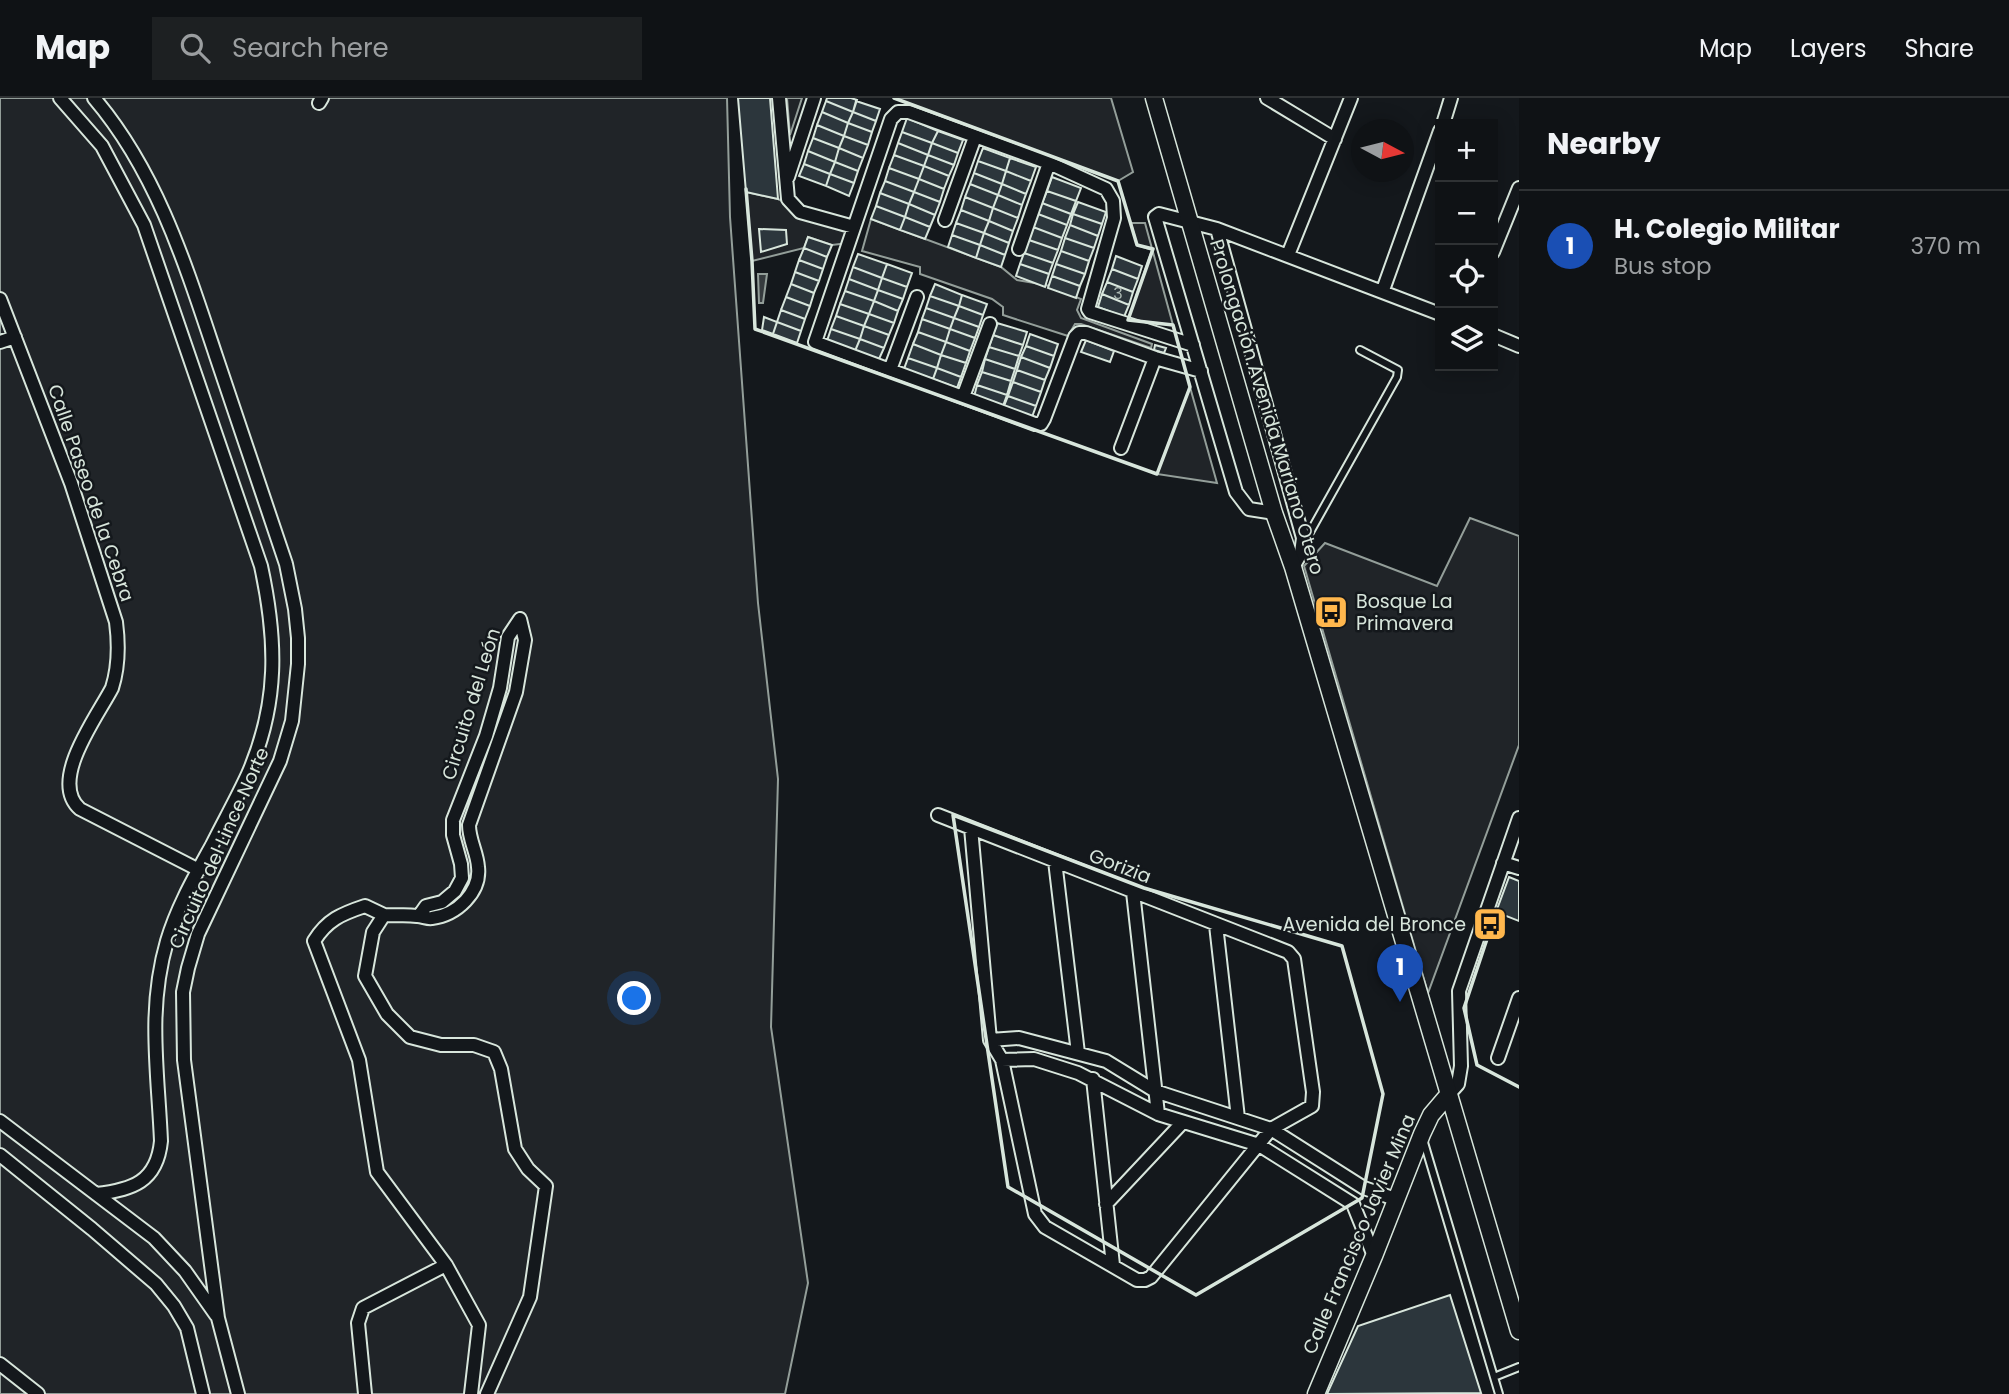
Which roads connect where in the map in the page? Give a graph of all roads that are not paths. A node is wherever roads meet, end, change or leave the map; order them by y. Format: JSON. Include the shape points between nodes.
{"nodes":[{"id":1,"x":60,"y":98,"type":"edge"},
{"id":2,"x":94,"y":98,"type":"edge"},
{"id":3,"x":779,"y":98,"type":"edge"},
{"id":4,"x":814,"y":98,"type":"edge"},
{"id":5,"x":1154,"y":98,"type":"edge"},
{"id":6,"x":1267,"y":98,"type":"edge"},
{"id":7,"x":1352,"y":98,"type":"edge"},
{"id":8,"x":1451,"y":98,"type":"edge"},
{"id":9,"x":1445,"y":119,"type":"edge"},
{"id":10,"x":975,"y":137,"type":"junction"},
{"id":11,"x":1335,"y":139,"type":"junction"},
{"id":12,"x":1435,"y":145,"type":"edge"},
{"id":13,"x":1049,"y":163,"type":"junction"},
{"id":14,"x":786,"y":184,"type":"junction"},
{"id":15,"x":1519,"y":188,"type":"edge"},
{"id":16,"x":945,"y":220,"type":"dead end"},
{"id":17,"x":1189,"y":220,"type":"junction"},
{"id":18,"x":854,"y":227,"type":"junction"},
{"id":19,"x":1217,"y":229,"type":"junction"},
{"id":20,"x":1496,"y":245,"type":"edge"},
{"id":21,"x":1019,"y":249,"type":"dead end"},
{"id":22,"x":1288,"y":255,"type":"junction"},
{"id":23,"x":1383,"y":290,"type":"junction"},
{"id":24,"x":917,"y":297,"type":"dead end"},
{"id":25,"x":0,"y":299,"type":"edge"},
{"id":26,"x":1435,"y":312,"type":"edge"},
{"id":27,"x":990,"y":324,"type":"dead end"},
{"id":28,"x":15,"y":337,"type":"junction"},
{"id":29,"x":1498,"y":337,"type":"edge"},
{"id":30,"x":0,"y":342,"type":"edge"},
{"id":31,"x":1193,"y":345,"type":"junction"},
{"id":32,"x":1519,"y":346,"type":"edge"},
{"id":33,"x":1360,"y":350,"type":"dead end"},
{"id":34,"x":1155,"y":358,"type":"junction"},
{"id":35,"x":890,"y":370,"type":"junction"},
{"id":36,"x":1200,"y":371,"type":"junction"},
{"id":37,"x":964,"y":397,"type":"junction"},
{"id":38,"x":1121,"y":448,"type":"dead end"},
{"id":39,"x":1274,"y":513,"type":"junction"},
{"id":40,"x":1303,"y":545,"type":"junction"},
{"id":41,"x":1293,"y":568,"type":"junction"},
{"id":42,"x":938,"y":815,"type":"dead end"},
{"id":43,"x":1519,"y":818,"type":"edge"},
{"id":44,"x":971,"y":828,"type":"junction"},
{"id":45,"x":1516,"y":839,"type":"edge"},
{"id":46,"x":1055,"y":861,"type":"junction"},
{"id":47,"x":1503,"y":863,"type":"junction"},
{"id":48,"x":1519,"y":869,"type":"edge"},
{"id":49,"x":199,"y":870,"type":"junction"},
{"id":50,"x":1133,"y":892,"type":"junction"},
{"id":51,"x":384,"y":915,"type":"junction"},
{"id":52,"x":419,"y":916,"type":"junction"},
{"id":53,"x":1216,"y":925,"type":"junction"},
{"id":54,"x":1519,"y":998,"type":"edge"},
{"id":55,"x":990,"y":1040,"type":"junction"},
{"id":56,"x":1077,"y":1053,"type":"junction"},
{"id":57,"x":1498,"y":1058,"type":"dead end"},
{"id":58,"x":1002,"y":1060,"type":"junction"},
{"id":59,"x":1093,"y":1079,"type":"junction"},
{"id":60,"x":1155,"y":1091,"type":"junction"},
{"id":61,"x":1448,"y":1095,"type":"junction"},
{"id":62,"x":1158,"y":1114,"type":"junction"},
{"id":63,"x":1238,"y":1118,"type":"junction"},
{"id":64,"x":0,"y":1121,"type":"edge"},
{"id":65,"x":1183,"y":1122,"type":"junction"},
{"id":66,"x":1271,"y":1129,"type":"junction"},
{"id":67,"x":1422,"y":1133,"type":"junction"},
{"id":68,"x":1259,"y":1145,"type":"junction"},
{"id":69,"x":0,"y":1156,"type":"edge"},
{"id":70,"x":1364,"y":1188,"type":"junction"},
{"id":71,"x":96,"y":1194,"type":"junction"},
{"id":72,"x":1395,"y":1199,"type":"junction"},
{"id":73,"x":1106,"y":1204,"type":"junction"},
{"id":74,"x":1353,"y":1204,"type":"junction"},
{"id":75,"x":1374,"y":1256,"type":"junction"},
{"id":76,"x":446,"y":1265,"type":"junction"},
{"id":77,"x":1113,"y":1265,"type":"junction"},
{"id":78,"x":1517,"y":1315,"type":"edge"},
{"id":79,"x":218,"y":1318,"type":"junction"},
{"id":80,"x":1519,"y":1331,"type":"edge"},
{"id":81,"x":0,"y":1364,"type":"edge"},
{"id":82,"x":1519,"y":1367,"type":"edge"},
{"id":83,"x":1494,"y":1377,"type":"junction"},
{"id":84,"x":38,"y":1394,"type":"edge"},
{"id":85,"x":203,"y":1394,"type":"edge"},
{"id":86,"x":238,"y":1394,"type":"edge"},
{"id":87,"x":365,"y":1394,"type":"edge"},
{"id":88,"x":471,"y":1394,"type":"edge"},
{"id":89,"x":487,"y":1394,"type":"edge"},
{"id":90,"x":1316,"y":1394,"type":"edge"},
{"id":91,"x":1499,"y":1394,"type":"edge"}],
"edges":[{"from":1,"to":49,"type":"street","name":"Circuito del Lince Norte","via":[[102,146],[144,225],[261,566],[271,612],[274,657],[260,736],[248,773]]},
{"from":2,"to":79,"type":"street","name":"Circuito del Lince Norte","via":[[141,167],[183,255],[286,564],[295,608],[298,664],[292,721],[280,761],[198,934],[183,992],[184,1060]]},
{"from":3,"to":14,"type":"street"},
{"from":4,"to":14,"type":"street"},
{"from":5,"to":17,"type":"street","name":"Prolongación Avenida Mariano Otero"},
{"from":6,"to":11,"type":"street"},
{"from":7,"to":11,"type":"street"},
{"from":8,"to":9,"type":"street"},
{"from":10,"to":13,"type":"street"},
{"from":10,"to":16,"type":"street"},
{"from":10,"to":18,"type":"street","via":[[898,112],[891,119]]},
{"from":11,"to":22,"type":"street"},
{"from":12,"to":23,"type":"street"},
{"from":13,"to":21,"type":"street"},
{"from":13,"to":31,"type":"street","via":[[1106,189],[1113,201],[1114,218],[1090,312]]},
{"from":14,"to":18,"type":"street","via":[[788,199],[800,212]]},
{"from":15,"to":20,"type":"street"},
{"from":17,"to":19,"type":"street"},
{"from":17,"to":31,"type":"street","via":[[1155,217]]},
{"from":17,"to":39,"type":"street","name":"Prolongación Avenida Mariano Otero"},
{"from":18,"to":35,"type":"street","via":[[815,342]]},
{"from":19,"to":22,"type":"street"},
{"from":19,"to":40,"type":"street"},
{"from":22,"to":23,"type":"street"},
{"from":23,"to":26,"type":"street"},
{"from":24,"to":35,"type":"street"},
{"from":25,"to":28,"type":"street","name":"Calle Paseo de la Cebra"},
{"from":27,"to":37,"type":"street"},
{"from":28,"to":30,"type":"street"},
{"from":28,"to":49,"type":"street","name":"Calle Paseo de la Cebra","via":[[71,483],[116,622],[116,677],[70,771],[71,800],[80,809]]},
{"from":29,"to":32,"type":"street"},
{"from":31,"to":36,"type":"street"},
{"from":33,"to":40,"type":"lane","via":[[1393,366],[1397,377]]},
{"from":34,"to":36,"type":"street"},
{"from":34,"to":37,"type":"street","via":[[1079,333],[1041,424]]},
{"from":34,"to":38,"type":"street"},
{"from":35,"to":37,"type":"street"},
{"from":36,"to":39,"type":"street","via":[[1236,492],[1250,509]]},
{"from":39,"to":41,"type":"street","name":"Prolongación Avenida Mariano Otero"},
{"from":40,"to":41,"type":"street"},
{"from":41,"to":61,"type":"street","name":"Prolongación Avenida Mariano Otero"},
{"from":42,"to":44,"type":"street","name":"Gorizia"},
{"from":43,"to":45,"type":"street"},
{"from":44,"to":46,"type":"street","name":"Gorizia"},
{"from":44,"to":55,"type":"street"},
{"from":45,"to":47,"type":"street"},
{"from":46,"to":50,"type":"street","name":"Gorizia"},
{"from":46,"to":56,"type":"street"},
{"from":47,"to":48,"type":"street"},
{"from":47,"to":61,"type":"street","via":[[1459,990],[1461,1066],[1458,1084]]},
{"from":49,"to":71,"type":"street","name":"Circuito del Lince Norte","via":[[174,918],[156,992],[158,1156],[142,1182]]},
{"from":50,"to":53,"type":"street","name":"Gorizia"},
{"from":50,"to":60,"type":"street"},
{"from":51,"to":52,"type":"street","name":"Circuito del León"},
{"from":51,"to":76,"type":"street","name":"Circuito del León","via":[[365,906],[349,911],[324,925],[314,941],[359,1059],[377,1172]]},
{"from":51,"to":89,"type":"street","via":[[373,932],[365,976],[387,1014],[410,1037],[494,1052],[515,1149],[546,1186],[530,1297]]},
{"from":52,"to":52,"type":"street","name":"Circuito del León","via":[[432,919],[455,911],[468,900],[478,880],[469,825],[516,692],[524,640],[520,619],[508,637],[486,736],[453,820],[462,878],[455,891],[442,902],[426,906]]},
{"from":53,"to":63,"type":"street"},
{"from":53,"to":66,"type":"street","name":"Gorizia","via":[[1288,951],[1294,959],[1312,1105]]},
{"from":54,"to":57,"type":"street"},
{"from":55,"to":56,"type":"street","via":[[1020,1038]]},
{"from":55,"to":58,"type":"street"},
{"from":56,"to":60,"type":"street","via":[[1105,1061]]},
{"from":58,"to":59,"type":"street","via":[[1034,1059]]},
{"from":58,"to":77,"type":"street","via":[[1035,1214],[1045,1227]]},
{"from":59,"to":62,"type":"street"},
{"from":59,"to":73,"type":"street"},
{"from":60,"to":62,"type":"street"},
{"from":60,"to":63,"type":"street"},
{"from":61,"to":67,"type":"street","name":"Calle Francisco Javier Mina"},
{"from":61,"to":78,"type":"street","name":"Prolongación Avenida Mariano Otero"},
{"from":62,"to":65,"type":"street"},
{"from":63,"to":66,"type":"street"},
{"from":64,"to":71,"type":"street"},
{"from":65,"to":68,"type":"street"},
{"from":65,"to":73,"type":"street"},
{"from":66,"to":68,"type":"street"},
{"from":66,"to":70,"type":"street"},
{"from":67,"to":72,"type":"street","name":"Calle Francisco Javier Mina"},
{"from":67,"to":83,"type":"lane"},
{"from":68,"to":74,"type":"street"},
{"from":68,"to":77,"type":"street","via":[[1151,1277],[1137,1280]]},
{"from":69,"to":85,"type":"street","via":[[156,1284],[187,1328]]},
{"from":70,"to":72,"type":"street"},
{"from":70,"to":74,"type":"street"},
{"from":71,"to":79,"type":"street","via":[[154,1238],[185,1271]]},
{"from":72,"to":75,"type":"street","name":"Calle Francisco Javier Mina"},
{"from":73,"to":77,"type":"street"},
{"from":74,"to":75,"type":"street"},
{"from":75,"to":90,"type":"street","name":"Calle Francisco Javier Mina"},
{"from":76,"to":87,"type":"street","via":[[363,1308],[358,1323]]},
{"from":76,"to":88,"type":"street","via":[[479,1325]]},
{"from":78,"to":80,"type":"street","name":"Prolongación Avenida Mariano Otero"},
{"from":79,"to":86,"type":"street"},
{"from":81,"to":84,"type":"street"},
{"from":82,"to":83,"type":"lane"},
{"from":83,"to":91,"type":"lane"}]}
